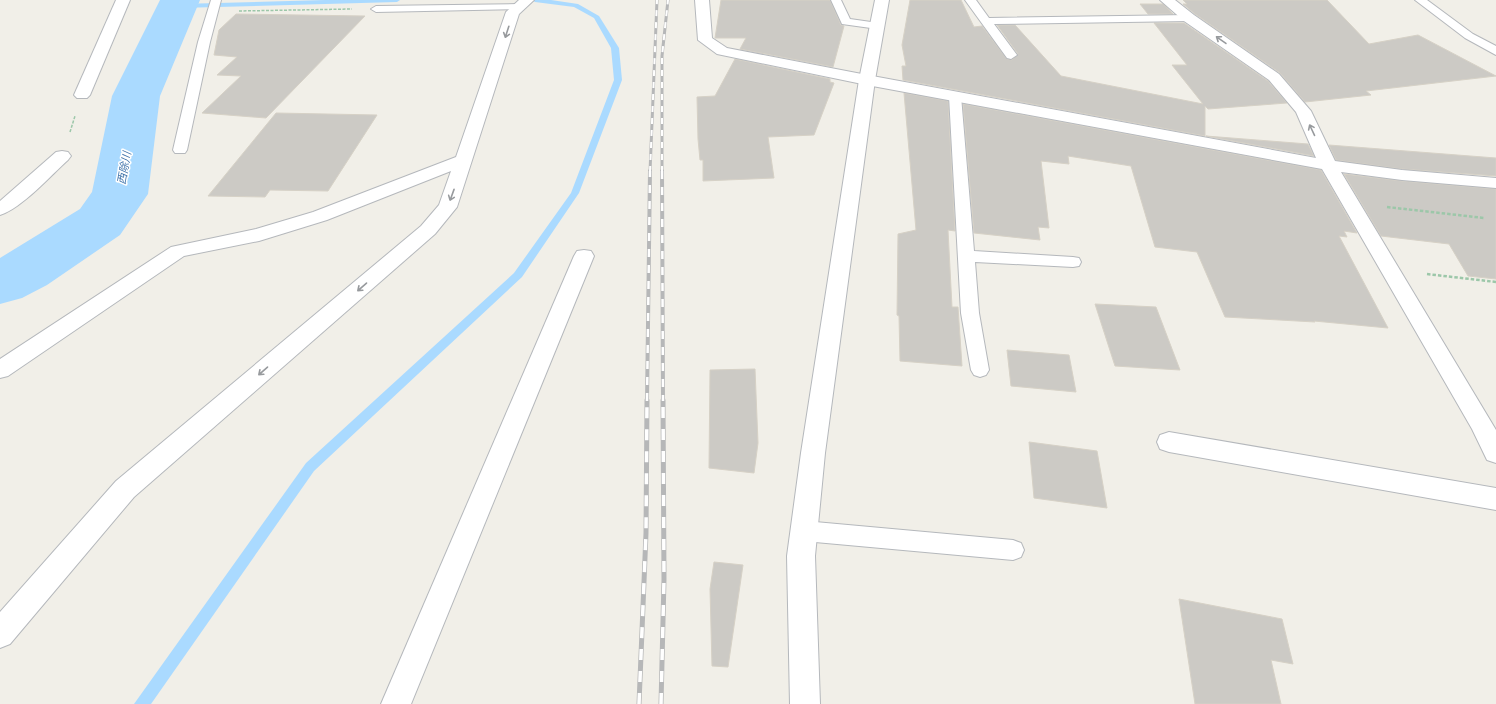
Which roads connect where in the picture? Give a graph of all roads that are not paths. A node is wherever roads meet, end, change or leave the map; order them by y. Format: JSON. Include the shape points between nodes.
{"nodes":[{"id":1,"x":123,"y":0,"type":"edge"},
{"id":2,"x":702,"y":0,"type":"edge"},
{"id":3,"x":836,"y":0,"type":"edge"},
{"id":4,"x":882,"y":0,"type":"edge"},
{"id":5,"x":970,"y":0,"type":"edge"},
{"id":6,"x":1167,"y":0,"type":"edge"},
{"id":7,"x":1420,"y":0,"type":"edge"},
{"id":8,"x":523,"y":3,"type":"edge"},
{"id":9,"x":214,"y":6,"type":"edge"},
{"id":10,"x":376,"y":9,"type":"road end"},
{"id":11,"x":1189,"y":18,"type":"junction"},
{"id":12,"x":985,"y":21,"type":"junction"},
{"id":13,"x":878,"y":26,"type":"junction"},
{"id":14,"x":1496,"y":51,"type":"edge"},
{"id":15,"x":1011,"y":55,"type":"dead end"},
{"id":16,"x":867,"y":80,"type":"junction"},
{"id":17,"x":82,"y":95,"type":"road end"},
{"id":18,"x":955,"y":96,"type":"junction"},
{"id":19,"x":180,"y":150,"type":"dead end"},
{"id":20,"x":62,"y":156,"type":"road end"},
{"id":21,"x":465,"y":160,"type":"junction"},
{"id":22,"x":1328,"y":165,"type":"junction"},
{"id":23,"x":1496,"y":183,"type":"edge"},
{"id":24,"x":0,"y":209,"type":"edge"},
{"id":25,"x":584,"y":256,"type":"dead end"},
{"id":26,"x":966,"y":256,"type":"junction"},
{"id":27,"x":1073,"y":262,"type":"dead end"},
{"id":28,"x":0,"y":370,"type":"edge"},
{"id":29,"x":980,"y":370,"type":"dead end"},
{"id":30,"x":1169,"y":442,"type":"dead end"},
{"id":31,"x":1496,"y":452,"type":"edge"},
{"id":32,"x":1496,"y":499,"type":"edge"},
{"id":33,"x":804,"y":531,"type":"junction"},
{"id":34,"x":1013,"y":550,"type":"dead end"},
{"id":35,"x":0,"y":634,"type":"edge"},
{"id":36,"x":396,"y":704,"type":"edge"},
{"id":37,"x":805,"y":704,"type":"edge"}],
"edges":[{"from":1,"to":17,"type":"street"},
{"from":2,"to":16,"type":"street","via":[[705,40],[722,51]]},
{"from":3,"to":13,"type":"lane","via":[[846,22]]},
{"from":4,"to":13,"type":"street"},
{"from":5,"to":12,"type":"lane"},
{"from":6,"to":11,"type":"street"},
{"from":7,"to":14,"type":"lane","via":[[1469,36]]},
{"from":8,"to":10,"type":"lane"},
{"from":8,"to":21,"type":"street","one_way":true,"via":[[513,12]]},
{"from":9,"to":19,"type":"lane"},
{"from":11,"to":12,"type":"lane"},
{"from":22,"to":11,"type":"street","one_way":true,"via":[[1303,111],[1274,77]]},
{"from":12,"to":15,"type":"lane"},
{"from":13,"to":16,"type":"street"},
{"from":16,"to":18,"type":"street"},
{"from":16,"to":33,"type":"street"},
{"from":18,"to":22,"type":"street"},
{"from":18,"to":26,"type":"lane"},
{"from":20,"to":24,"type":"street"},
{"from":21,"to":28,"type":"street","via":[[320,216],[259,235],[178,251]]},
{"from":21,"to":35,"type":"street","one_way":true,"via":[[448,206],[428,230],[125,489]]},
{"from":22,"to":23,"type":"street","via":[[1402,175]]},
{"from":22,"to":31,"type":"street"},
{"from":25,"to":36,"type":"street"},
{"from":26,"to":27,"type":"lane"},
{"from":26,"to":29,"type":"lane","via":[[970,313]]},
{"from":30,"to":32,"type":"street"},
{"from":33,"to":34,"type":"lane"},
{"from":33,"to":37,"type":"street","via":[[801,556]]}]}
